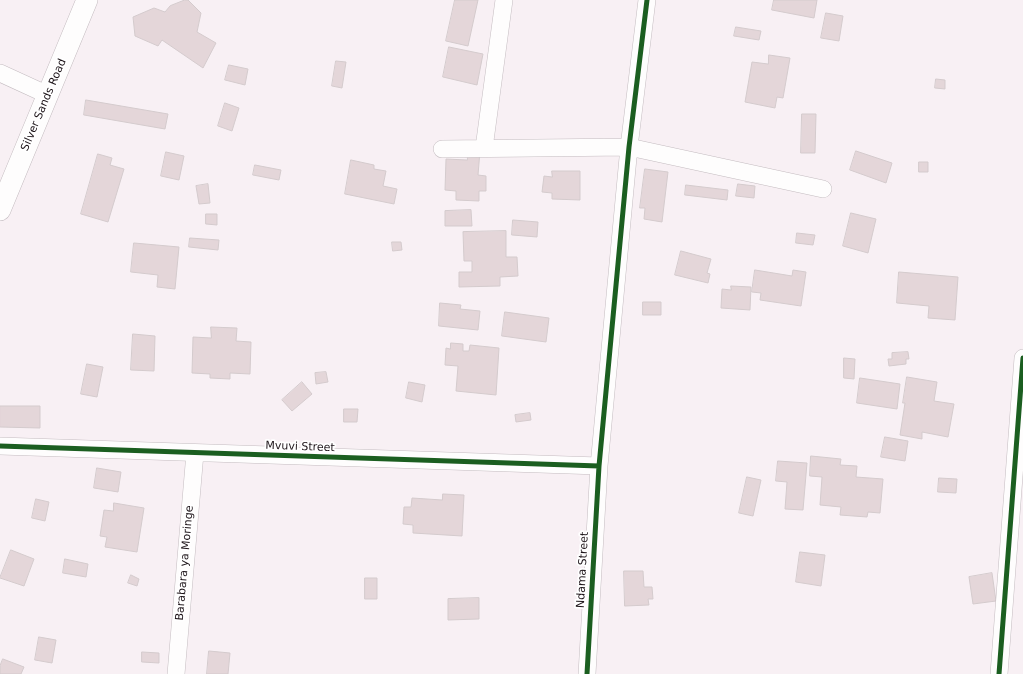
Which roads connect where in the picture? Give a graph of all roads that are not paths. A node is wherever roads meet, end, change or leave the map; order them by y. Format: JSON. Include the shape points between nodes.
{"nodes":[{"id":1,"x":87,"y":0,"type":"edge"},
{"id":2,"x":504,"y":0,"type":"edge"},
{"id":3,"x":647,"y":0,"type":"edge"},
{"id":4,"x":0,"y":73,"type":"edge"},
{"id":5,"x":48,"y":95,"type":"junction"},
{"id":6,"x":629,"y":147,"type":"junction"},
{"id":7,"x":484,"y":148,"type":"junction"},
{"id":8,"x":442,"y":149,"type":"dead end"},
{"id":9,"x":823,"y":189,"type":"dead end"},
{"id":10,"x":0,"y":210,"type":"edge"},
{"id":11,"x":1023,"y":358,"type":"edge"},
{"id":12,"x":0,"y":446,"type":"edge"},
{"id":13,"x":195,"y":453,"type":"junction"},
{"id":14,"x":599,"y":466,"type":"junction"},
{"id":15,"x":176,"y":674,"type":"edge"},
{"id":16,"x":587,"y":674,"type":"edge"},
{"id":17,"x":999,"y":674,"type":"edge"}],
"edges":[{"from":1,"to":5,"type":"street","name":"Silver Sands Road"},
{"from":2,"to":7,"type":"street"},
{"from":3,"to":6,"type":"street","name":"Ndama Street"},
{"from":4,"to":5,"type":"street"},
{"from":5,"to":10,"type":"street","name":"Silver Sands Road"},
{"from":6,"to":7,"type":"street"},
{"from":6,"to":9,"type":"street"},
{"from":6,"to":14,"type":"street","name":"Ndama Street"},
{"from":7,"to":8,"type":"street"},
{"from":11,"to":17,"type":"street"},
{"from":12,"to":13,"type":"street","name":"Mvuvi Street"},
{"from":13,"to":14,"type":"street","name":"Mvuvi Street"},
{"from":13,"to":15,"type":"street","name":"Barabara ya Moringe"},
{"from":14,"to":16,"type":"street","name":"Ndama Street"}]}
